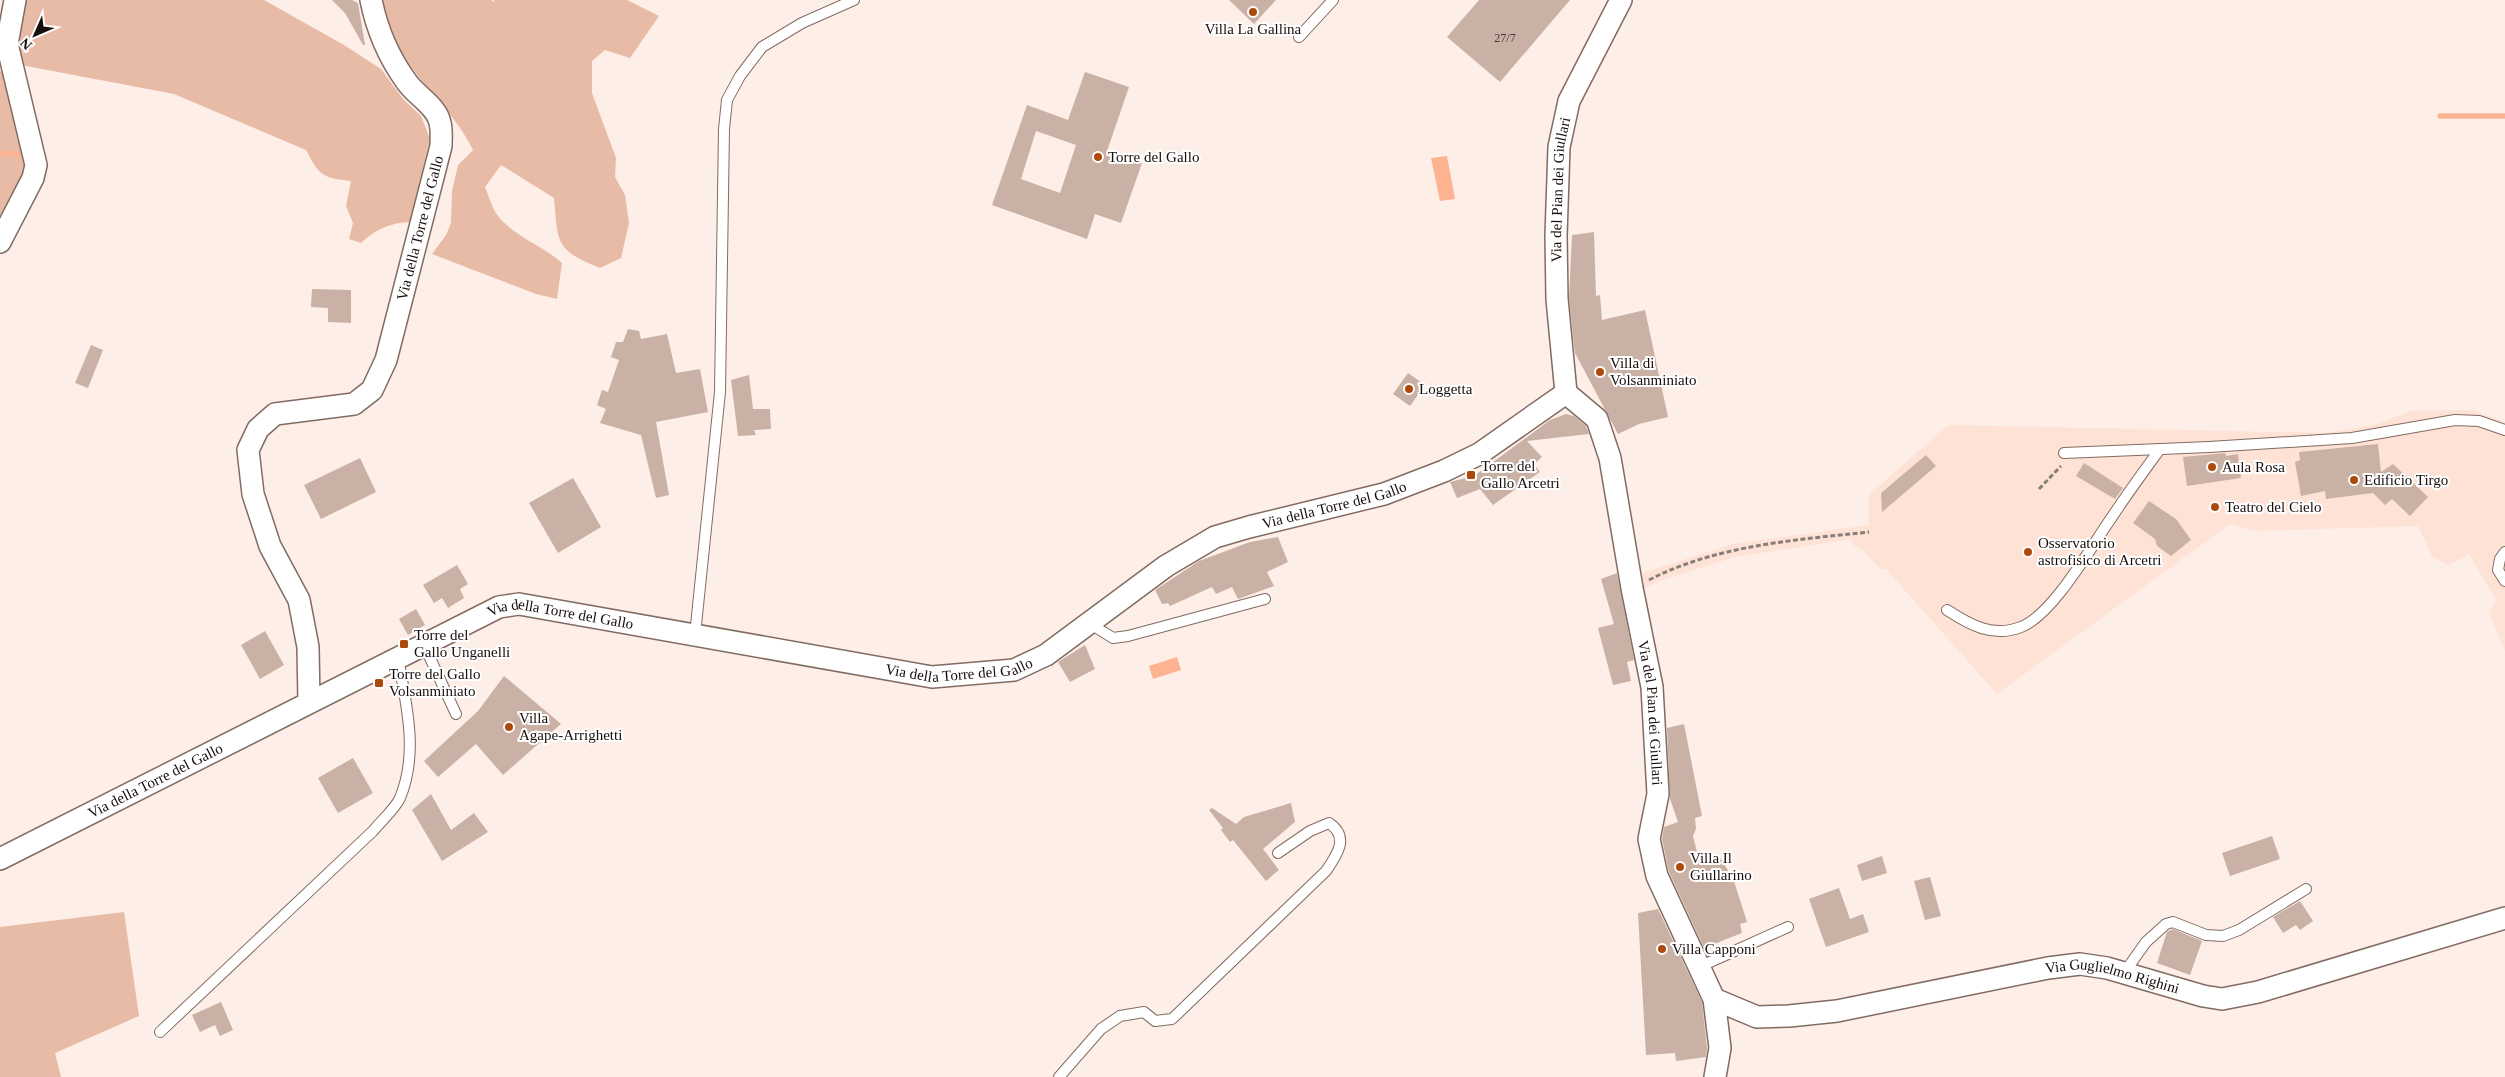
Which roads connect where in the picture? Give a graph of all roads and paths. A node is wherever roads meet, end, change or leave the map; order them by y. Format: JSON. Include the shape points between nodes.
{"nodes":[{"id":1,"x":15,"y":0,"type":"edge"},
{"id":2,"x":370,"y":0,"type":"edge"},
{"id":3,"x":854,"y":0,"type":"edge"},
{"id":4,"x":1333,"y":0,"type":"edge"},
{"id":5,"x":1621,"y":0,"type":"edge"},
{"id":6,"x":1299,"y":37,"type":"dead end"},
{"id":7,"x":0,"y":242,"type":"edge"},
{"id":8,"x":1566,"y":393,"type":"junction"},
{"id":9,"x":2505,"y":430,"type":"edge"},
{"id":10,"x":2160,"y":449,"type":"junction"},
{"id":11,"x":2064,"y":458,"type":"joint"},
{"id":12,"x":2039,"y":489,"type":"dead end"},
{"id":13,"x":1869,"y":532,"type":"dead end"},
{"id":14,"x":2505,"y":552,"type":"edge"},
{"id":15,"x":1646,"y":581,"type":"dead end"},
{"id":16,"x":2505,"y":581,"type":"edge"},
{"id":17,"x":1265,"y":599,"type":"dead end"},
{"id":18,"x":1947,"y":610,"type":"dead end"},
{"id":19,"x":1089,"y":623,"type":"junction"},
{"id":20,"x":695,"y":636,"type":"junction"},
{"id":21,"x":424,"y":645,"type":"junction"},
{"id":22,"x":398,"y":658,"type":"junction"},
{"id":23,"x":309,"y":702,"type":"junction"},
{"id":24,"x":456,"y":714,"type":"dead end"},
{"id":25,"x":1278,"y":853,"type":"dead end"},
{"id":26,"x":0,"y":859,"type":"edge"},
{"id":27,"x":2306,"y":889,"type":"dead end"},
{"id":28,"x":2505,"y":918,"type":"edge"},
{"id":29,"x":1788,"y":927,"type":"dead end"},
{"id":30,"x":1699,"y":967,"type":"junction"},
{"id":31,"x":2124,"y":973,"type":"junction"},
{"id":32,"x":1714,"y":999,"type":"junction"},
{"id":33,"x":160,"y":1032,"type":"dead end"},
{"id":34,"x":1059,"y":1077,"type":"edge"},
{"id":35,"x":1715,"y":1077,"type":"edge"}],
"edges":[{"from":1,"to":7,"type":"street","via":[[7,44],[36,165],[33,178]]},
{"from":2,"to":23,"type":"street","name":"Via della Torre del Gallo","via":[[376,27],[393,61],[407,84],[440,121],[441,146],[386,360],[372,390],[354,404],[275,414],[258,429],[248,450],[253,494],[270,546],[299,600],[308,646]]},
{"from":3,"to":20,"type":"lane","via":[[802,23],[762,47],[727,100],[720,392]]},
{"from":4,"to":6,"type":"lane"},
{"from":5,"to":8,"type":"street","name":"Via del Pian dei Giullari","via":[[1569,101],[1559,147],[1557,300]]},
{"from":8,"to":19,"type":"street","name":"Via della Torre del Gallo","via":[[1479,454],[1435,475],[1384,494],[1214,537],[1166,566]]},
{"from":8,"to":30,"type":"street","name":"Via del Pian dei Giullari","via":[[1597,419],[1610,458],[1652,686],[1658,794],[1649,839],[1657,876]]},
{"from":9,"to":10,"type":"lane","via":[[2479,421],[2455,420],[2352,438]]},
{"from":10,"to":11,"type":"lane"},
{"from":10,"to":18,"type":"lane","via":[[2059,593],[2037,617],[2022,627],[1986,630],[1968,624]]},
{"from":11,"to":12,"type":"path"},
{"from":13,"to":15,"type":"path","via":[[1783,541],[1732,551]]},
{"from":14,"to":16,"type":"lane","via":[[2498,570]]},
{"from":17,"to":19,"type":"lane","via":[[1128,636],[1112,638]]},
{"from":19,"to":20,"type":"street","name":"Via della Torre del Gallo","via":[[1046,655],[1014,670],[932,677]]},
{"from":20,"to":21,"type":"street","name":"Via della Torre del Gallo","via":[[519,604],[499,607]]},
{"from":21,"to":22,"type":"street","name":"Via della Torre del Gallo"},
{"from":21,"to":24,"type":"lane"},
{"from":22,"to":23,"type":"street","name":"Via della Torre del Gallo"},
{"from":22,"to":33,"type":"lane","via":[[409,719],[410,756],[400,799],[373,831]]},
{"from":23,"to":26,"type":"street","name":"Via della Torre del Gallo"},
{"from":25,"to":34,"type":"lane","via":[[1310,831],[1329,823],[1340,834],[1339,852],[1326,871],[1172,1019],[1155,1020],[1144,1012],[1120,1016],[1101,1029]]},
{"from":27,"to":31,"type":"lane","via":[[2239,930],[2223,936],[2206,935],[2173,922],[2166,924],[2146,942]]},
{"from":28,"to":31,"type":"street","name":"Via Guglielmo Righini","via":[[2258,992],[2222,999]]},
{"from":29,"to":30,"type":"lane"},
{"from":30,"to":32,"type":"street","name":"Via del Pian dei Giullari"},
{"from":31,"to":32,"type":"street","name":"Via Guglielmo Righini","via":[[2080,964],[2048,968],[1837,1011],[1789,1016],[1757,1017]]},
{"from":32,"to":35,"type":"street","name":"Via del Pian dei Giullari","via":[[1720,1048]]}]}
